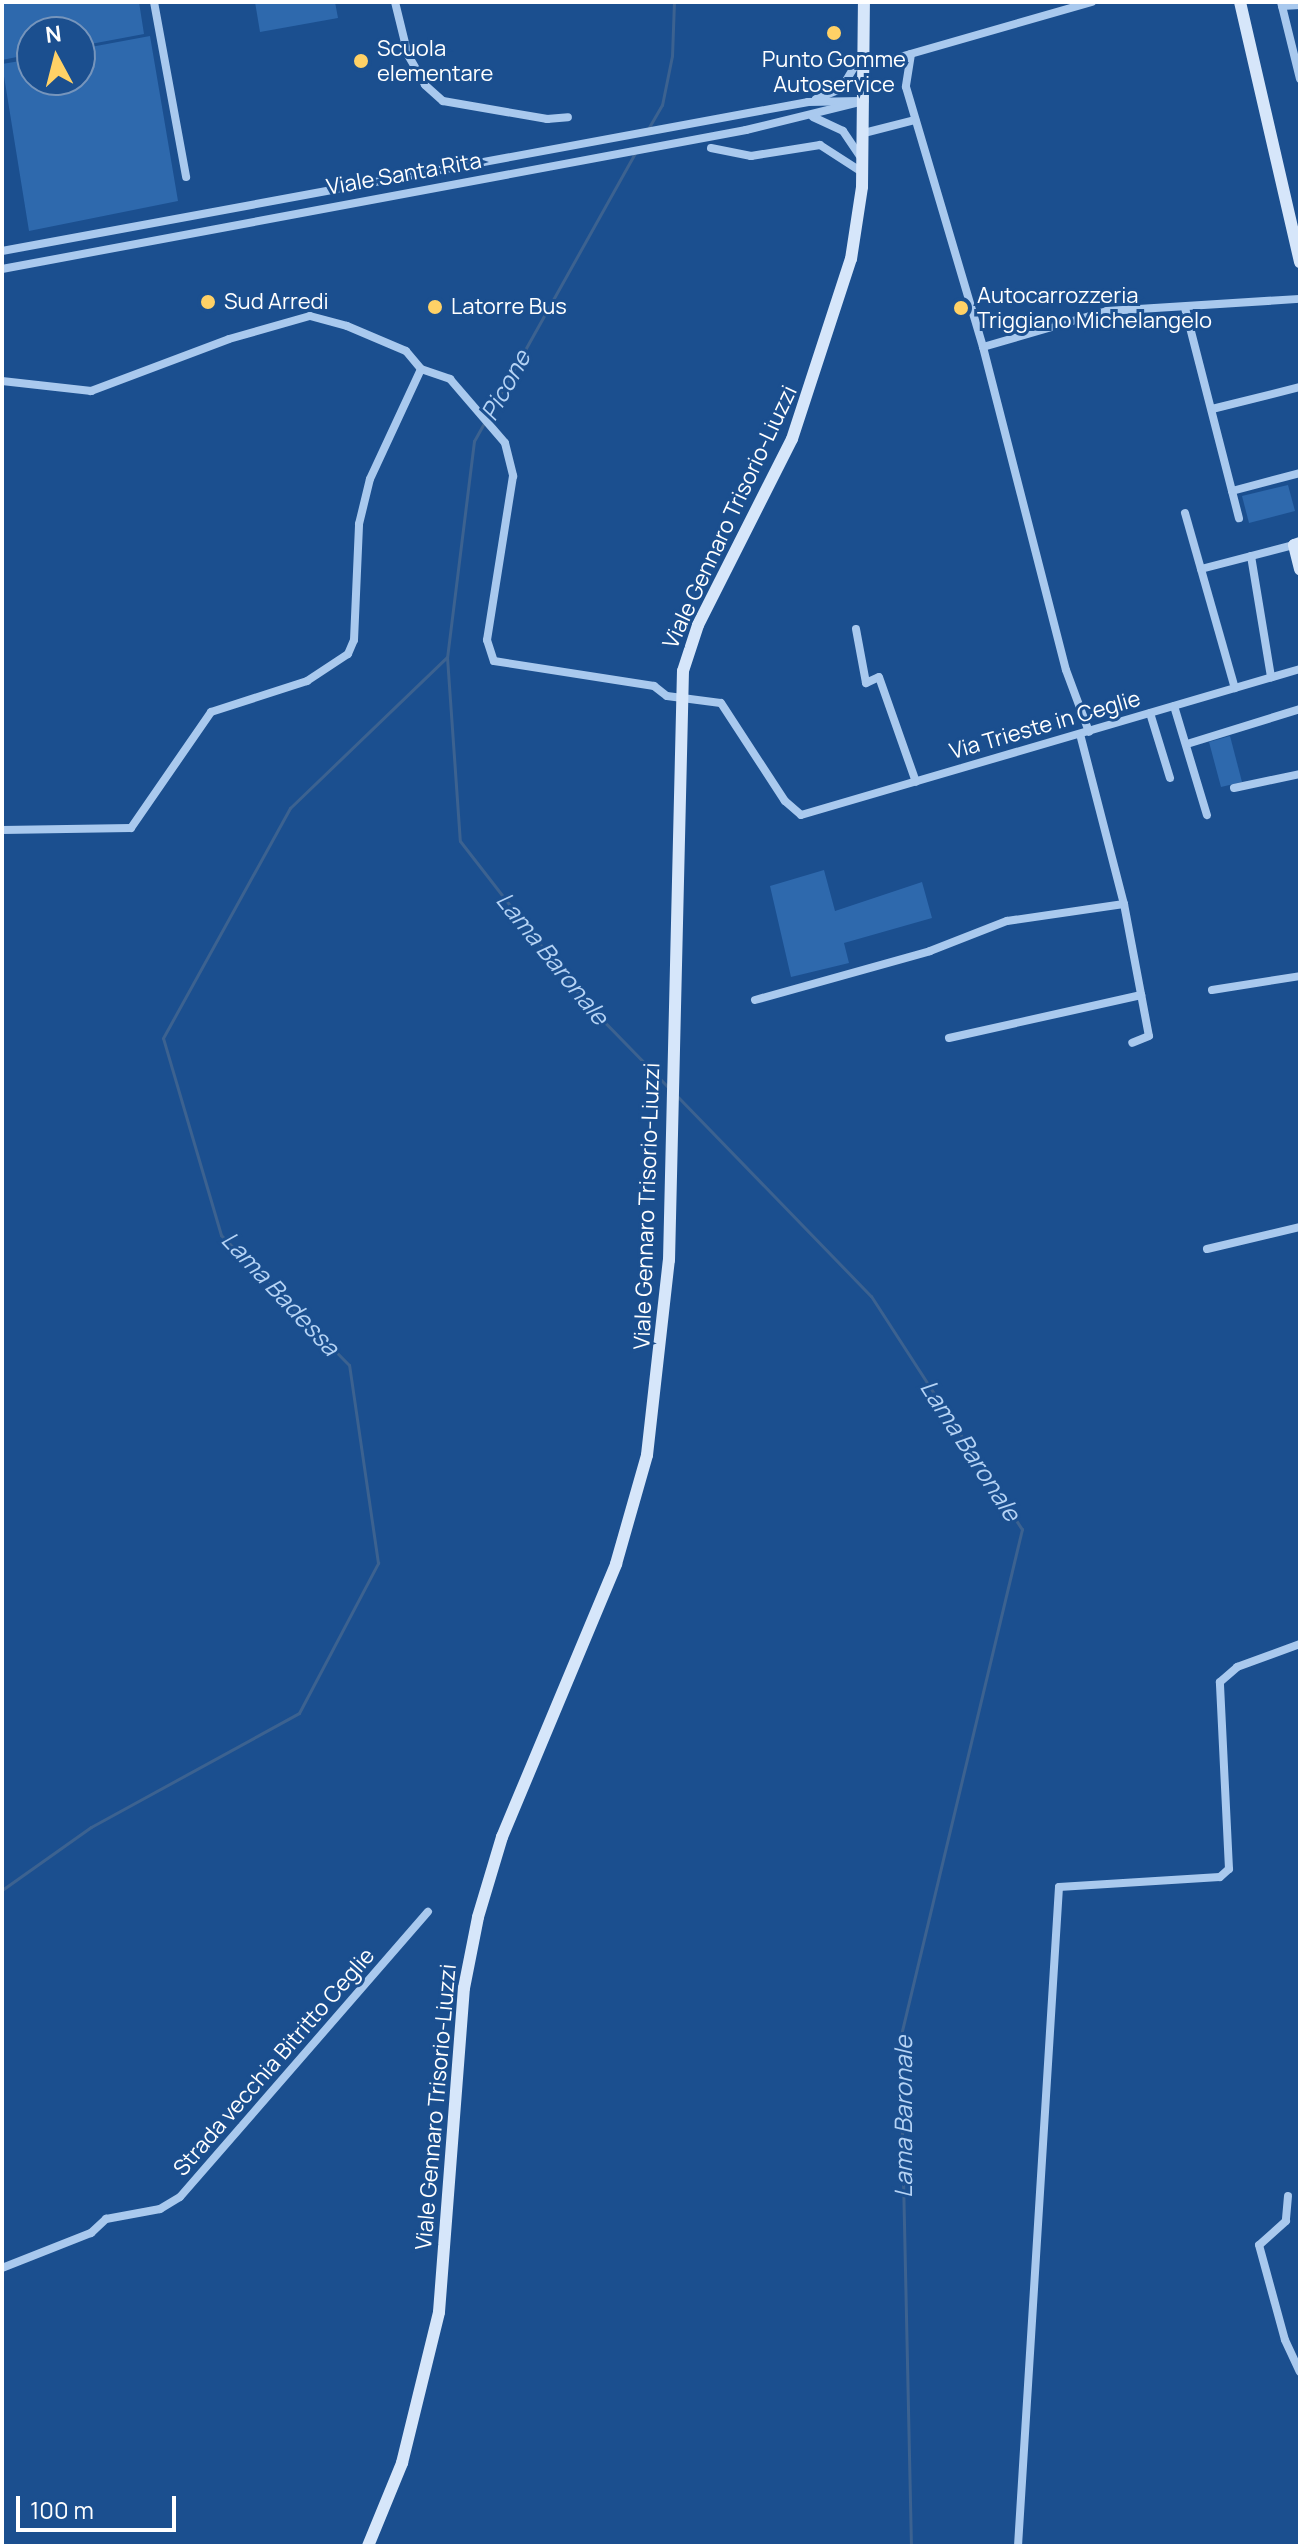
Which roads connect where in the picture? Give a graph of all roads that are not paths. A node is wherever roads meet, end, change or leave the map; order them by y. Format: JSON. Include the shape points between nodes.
{"nodes":[{"id":1,"x":154,"y":2,"type":"edge"},
{"id":2,"x":395,"y":2,"type":"edge"},
{"id":3,"x":864,"y":2,"type":"edge"},
{"id":4,"x":1092,"y":2,"type":"edge"},
{"id":5,"x":1240,"y":2,"type":"edge"},
{"id":6,"x":1282,"y":4,"type":"edge"},
{"id":7,"x":1300,"y":5,"type":"edge"},
{"id":8,"x":865,"y":46,"type":"junction"},
{"id":9,"x":911,"y":54,"type":"junction"},
{"id":10,"x":865,"y":67,"type":"junction"},
{"id":11,"x":1300,"y":79,"type":"edge"},
{"id":12,"x":865,"y":101,"type":"junction"},
{"id":13,"x":808,"y":102,"type":"junction"},
{"id":14,"x":756,"y":112,"type":"junction"},
{"id":15,"x":568,"y":117,"type":"dead end"},
{"id":16,"x":812,"y":117,"type":"junction"},
{"id":17,"x":915,"y":120,"type":"junction"},
{"id":18,"x":759,"y":127,"type":"junction"},
{"id":19,"x":864,"y":133,"type":"junction"},
{"id":20,"x":711,"y":148,"type":"dead end"},
{"id":21,"x":862,"y":166,"type":"junction"},
{"id":22,"x":186,"y":177,"type":"dead end"},
{"id":23,"x":105,"y":232,"type":"junction"},
{"id":24,"x":107,"y":247,"type":"junction"},
{"id":25,"x":2,"y":251,"type":"edge"},
{"id":26,"x":1300,"y":262,"type":"edge"},
{"id":27,"x":2,"y":269,"type":"edge"},
{"id":28,"x":1300,"y":299,"type":"edge"},
{"id":29,"x":1185,"y":308,"type":"junction"},
{"id":30,"x":983,"y":347,"type":"junction"},
{"id":31,"x":421,"y":369,"type":"junction"},
{"id":32,"x":2,"y":381,"type":"edge"},
{"id":33,"x":1300,"y":387,"type":"edge"},
{"id":34,"x":1212,"y":409,"type":"junction"},
{"id":35,"x":1300,"y":473,"type":"edge"},
{"id":36,"x":1232,"y":491,"type":"junction"},
{"id":37,"x":1185,"y":513,"type":"dead end"},
{"id":38,"x":1239,"y":518,"type":"dead end"},
{"id":39,"x":1299,"y":547,"type":"edge"},
{"id":40,"x":1251,"y":556,"type":"junction"},
{"id":41,"x":1201,"y":569,"type":"junction"},
{"id":42,"x":1300,"y":569,"type":"edge"},
{"id":43,"x":856,"y":629,"type":"dead end"},
{"id":44,"x":1300,"y":669,"type":"edge"},
{"id":45,"x":1271,"y":677,"type":"junction"},
{"id":46,"x":1235,"y":688,"type":"junction"},
{"id":47,"x":680,"y":697,"type":"junction"},
{"id":48,"x":1174,"y":706,"type":"junction"},
{"id":49,"x":1300,"y":709,"type":"edge"},
{"id":50,"x":1150,"y":713,"type":"junction"},
{"id":51,"x":1084,"y":733,"type":"junction"},
{"id":52,"x":1187,"y":744,"type":"junction"},
{"id":53,"x":1300,"y":774,"type":"edge"},
{"id":54,"x":1170,"y":778,"type":"dead end"},
{"id":55,"x":916,"y":782,"type":"junction"},
{"id":56,"x":1234,"y":788,"type":"dead end"},
{"id":57,"x":1207,"y":815,"type":"dead end"},
{"id":58,"x":2,"y":830,"type":"edge"},
{"id":59,"x":1124,"y":904,"type":"junction"},
{"id":60,"x":1300,"y":976,"type":"edge"},
{"id":61,"x":1212,"y":990,"type":"dead end"},
{"id":62,"x":1141,"y":995,"type":"junction"},
{"id":63,"x":755,"y":1000,"type":"dead end"},
{"id":64,"x":949,"y":1038,"type":"dead end"},
{"id":65,"x":1132,"y":1043,"type":"dead end"},
{"id":66,"x":1300,"y":1227,"type":"edge"},
{"id":67,"x":1207,"y":1249,"type":"dead end"},
{"id":68,"x":1300,"y":1644,"type":"edge"},
{"id":69,"x":428,"y":1912,"type":"dead end"},
{"id":70,"x":1288,"y":2196,"type":"dead end"},
{"id":71,"x":2,"y":2268,"type":"edge"},
{"id":72,"x":1300,"y":2372,"type":"edge"},
{"id":73,"x":368,"y":2546,"type":"edge"},
{"id":74,"x":1018,"y":2546,"type":"edge"}],
"edges":[{"from":1,"to":22,"type":"street"},
{"from":2,"to":15,"type":"street","via":[[408,55],[425,85],[443,101],[547,119]]},
{"from":3,"to":8,"type":"main road","name":"Viale Gennaro Trisorio-Liuzzi"},
{"from":4,"to":9,"type":"street"},
{"from":5,"to":26,"type":"main road"},
{"from":6,"to":7,"type":"street"},
{"from":6,"to":11,"type":"street"},
{"from":8,"to":10,"type":"main road","name":"Viale Gennaro Trisorio-Liuzzi"},
{"from":8,"to":13,"type":"street","via":[[851,80]]},
{"from":9,"to":10,"type":"street"},
{"from":9,"to":17,"type":"street","via":[[906,87]]},
{"from":10,"to":12,"type":"main road","name":"Viale Gennaro Trisorio-Liuzzi"},
{"from":12,"to":13,"type":"street"},
{"from":12,"to":16,"type":"street","name":"Viale Santa Rita"},
{"from":12,"to":19,"type":"main road","name":"Viale Gennaro Trisorio-Liuzzi"},
{"from":13,"to":14,"type":"street","name":"Viale Santa Rita"},
{"from":14,"to":18,"type":"street"},
{"from":14,"to":23,"type":"street","name":"Viale Santa Rita"},
{"from":16,"to":18,"type":"street","name":"Viale Santa Rita"},
{"from":16,"to":21,"type":"street","via":[[843,131]]},
{"from":17,"to":19,"type":"street"},
{"from":17,"to":30,"type":"street"},
{"from":18,"to":24,"type":"street","name":"Viale Santa Rita"},
{"from":19,"to":21,"type":"main road","name":"Viale Gennaro Trisorio-Liuzzi"},
{"from":20,"to":21,"type":"street","via":[[751,156],[820,145]]},
{"from":21,"to":47,"type":"main road","name":"Viale Gennaro Trisorio-Liuzzi","via":[[851,259],[815,380],[792,439],[698,625]]},
{"from":23,"to":24,"type":"street"},
{"from":23,"to":25,"type":"street","name":"Viale Santa Rita"},
{"from":24,"to":27,"type":"street","name":"Viale Santa Rita"},
{"from":28,"to":29,"type":"street"},
{"from":29,"to":30,"type":"street","via":[[1107,311]]},
{"from":29,"to":34,"type":"street"},
{"from":30,"to":51,"type":"street"},
{"from":31,"to":32,"type":"street","via":[[406,351],[310,316],[229,339],[91,391]]},
{"from":31,"to":47,"type":"street","via":[[450,379],[505,443],[513,476],[487,652],[494,661],[654,686],[667,696]]},
{"from":31,"to":58,"type":"street","via":[[370,479],[359,524],[354,640],[348,654],[307,681],[211,712],[131,828]]},
{"from":33,"to":34,"type":"street"},
{"from":34,"to":36,"type":"street"},
{"from":35,"to":36,"type":"street"},
{"from":36,"to":38,"type":"street"},
{"from":37,"to":41,"type":"street"},
{"from":39,"to":40,"type":"street"},
{"from":39,"to":42,"type":"main road"},
{"from":40,"to":41,"type":"street"},
{"from":40,"to":45,"type":"street"},
{"from":41,"to":46,"type":"street"},
{"from":43,"to":55,"type":"street","via":[[866,683],[879,677]]},
{"from":44,"to":45,"type":"street","name":"Via Trieste in Ceglie"},
{"from":45,"to":46,"type":"street","name":"Via Trieste in Ceglie"},
{"from":46,"to":48,"type":"street","name":"Via Trieste in Ceglie"},
{"from":47,"to":55,"type":"street","name":"Via Trieste in Ceglie","via":[[721,703],[785,801],[801,815]]},
{"from":47,"to":73,"type":"main road","name":"Viale Gennaro Trisorio-Liuzzi","via":[[665,1314],[647,1455],[616,1564],[502,1837],[478,1917],[464,1988],[439,2312],[402,2463]]},
{"from":48,"to":50,"type":"street","name":"Via Trieste in Ceglie"},
{"from":48,"to":52,"type":"street"},
{"from":49,"to":52,"type":"street"},
{"from":50,"to":51,"type":"street","name":"Via Trieste in Ceglie"},
{"from":50,"to":54,"type":"street"},
{"from":51,"to":55,"type":"street","name":"Via Trieste in Ceglie"},
{"from":51,"to":59,"type":"street"},
{"from":52,"to":57,"type":"street"},
{"from":53,"to":56,"type":"street"},
{"from":59,"to":62,"type":"street"},
{"from":59,"to":63,"type":"street","via":[[1007,921],[930,951]]},
{"from":60,"to":61,"type":"street"},
{"from":62,"to":64,"type":"street"},
{"from":62,"to":65,"type":"street","via":[[1149,1036]]},
{"from":66,"to":67,"type":"street"},
{"from":68,"to":74,"type":"street","via":[[1237,1667],[1220,1682],[1229,1869],[1220,1877],[1059,1887]]},
{"from":69,"to":71,"type":"street","name":"Strada vecchia Bitritto Ceglie","via":[[180,2197],[160,2209],[106,2219],[91,2233]]},
{"from":70,"to":72,"type":"street","via":[[1286,2221],[1259,2245],[1285,2340]]}]}
